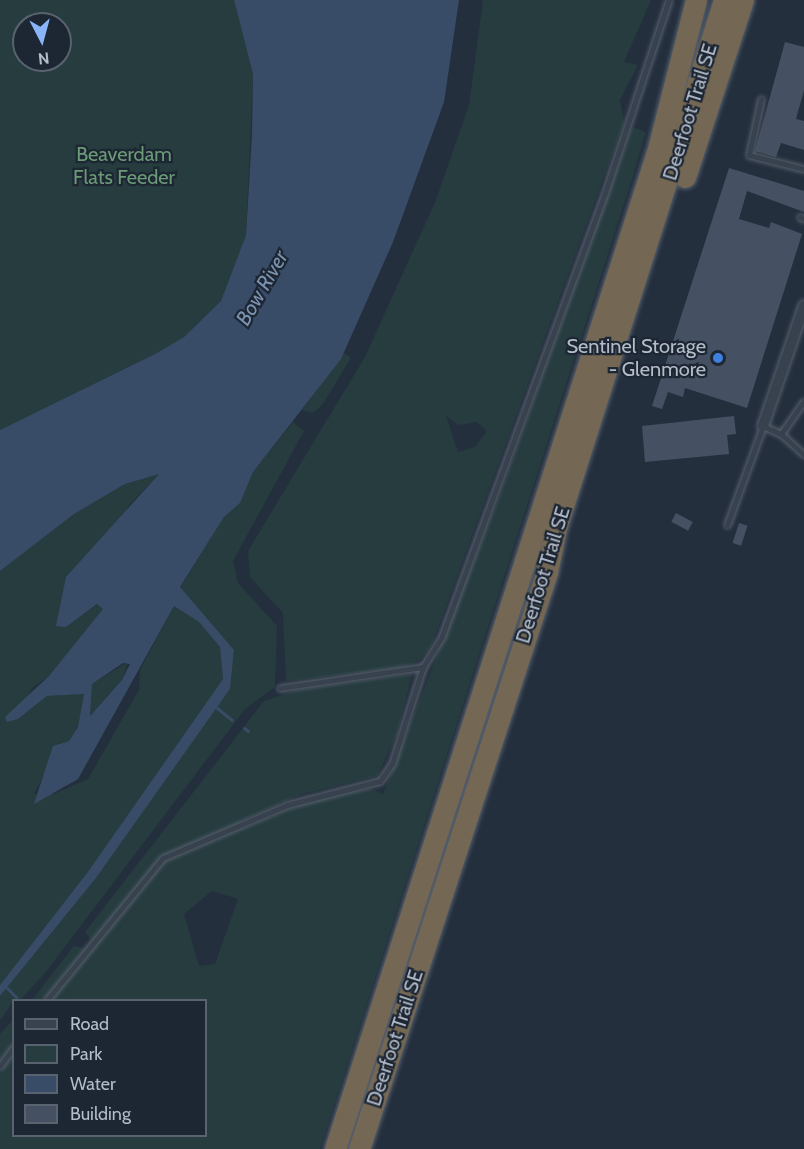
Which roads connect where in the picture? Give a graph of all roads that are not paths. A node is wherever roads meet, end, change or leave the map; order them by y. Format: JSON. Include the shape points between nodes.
{"nodes":[{"id":1,"x":669,"y":0,"type":"edge"},
{"id":2,"x":696,"y":0,"type":"edge"},
{"id":3,"x":724,"y":0,"type":"edge"},
{"id":4,"x":743,"y":0,"type":"edge"},
{"id":5,"x":761,"y":99,"type":"dead end"},
{"id":6,"x":804,"y":169,"type":"edge"},
{"id":7,"x":804,"y":306,"type":"edge"},
{"id":8,"x":804,"y":401,"type":"edge"},
{"id":9,"x":763,"y":426,"type":"junction"},
{"id":10,"x":782,"y":434,"type":"junction"},
{"id":11,"x":804,"y":455,"type":"edge"},
{"id":12,"x":727,"y":525,"type":"dead end"},
{"id":13,"x":547,"y":572,"type":"junction"},
{"id":14,"x":423,"y":667,"type":"junction"},
{"id":15,"x":280,"y":688,"type":"dead end"},
{"id":16,"x":48,"y":999,"type":"edge"},
{"id":17,"x":12,"y":1050,"type":"edge"},
{"id":18,"x":0,"y":1066,"type":"edge"},
{"id":19,"x":334,"y":1149,"type":"edge"},
{"id":20,"x":359,"y":1149,"type":"edge"}],
"edges":[{"from":1,"to":14,"type":"lane","via":[[519,430],[442,636]]},
{"from":2,"to":19,"type":"highway","name":"Deerfoot Trail SE","via":[[648,178]]},
{"from":3,"to":13,"type":"highway","name":"Deerfoot Trail SE","via":[[556,528]]},
{"from":4,"to":13,"type":"highway"},
{"from":5,"to":6,"type":"lane","via":[[749,155]]},
{"from":7,"to":9,"type":"street"},
{"from":8,"to":10,"type":"lane"},
{"from":9,"to":10,"type":"lane"},
{"from":9,"to":12,"type":"lane"},
{"from":10,"to":11,"type":"lane"},
{"from":13,"to":20,"type":"highway","name":"Deerfoot Trail SE"},
{"from":14,"to":15,"type":"lane"},
{"from":14,"to":16,"type":"lane","via":[[392,765],[380,781],[287,805],[163,858]]},
{"from":17,"to":18,"type":"lane"}]}
